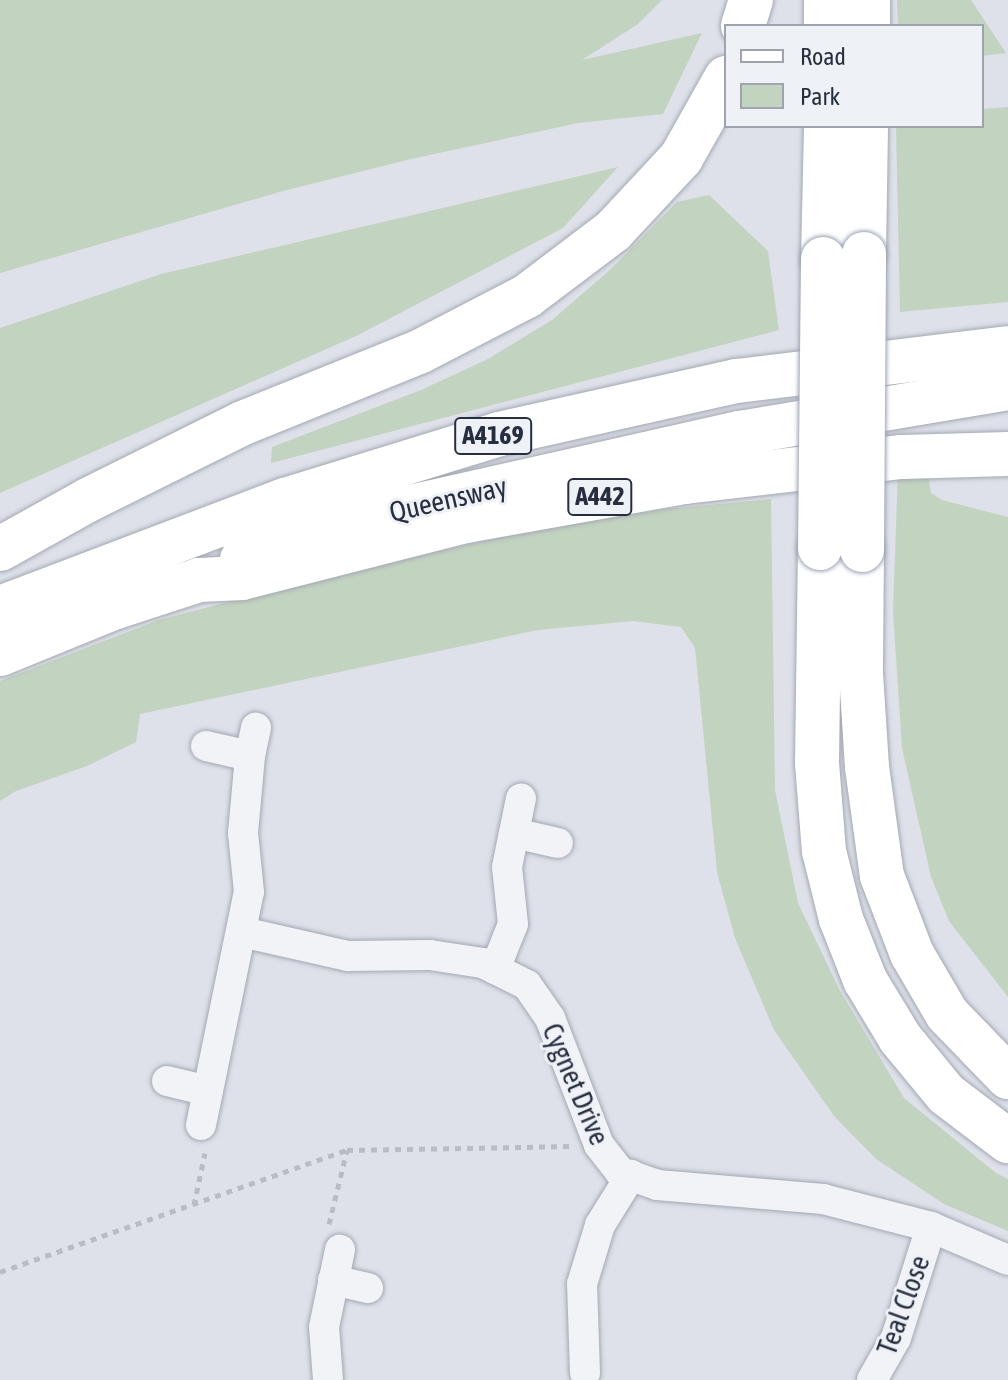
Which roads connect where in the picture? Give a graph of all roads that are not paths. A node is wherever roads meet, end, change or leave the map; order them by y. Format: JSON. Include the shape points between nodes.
{"nodes":[{"id":1,"x":751,"y":0,"type":"edge"},
{"id":2,"x":826,"y":0,"type":"edge"},
{"id":3,"x":868,"y":0,"type":"edge"},
{"id":4,"x":744,"y":24,"type":"edge"},
{"id":5,"x":826,"y":24,"type":"edge"},
{"id":6,"x":868,"y":24,"type":"edge"},
{"id":7,"x":724,"y":82,"type":"edge"},
{"id":8,"x":846,"y":137,"type":"edge"},
{"id":9,"x":1008,"y":348,"type":"edge"},
{"id":10,"x":1008,"y":388,"type":"edge"},
{"id":11,"x":1008,"y":454,"type":"edge"},
{"id":12,"x":0,"y":549,"type":"edge"},
{"id":13,"x":841,"y":549,"type":"junction"},
{"id":14,"x":199,"y":580,"type":"junction"},
{"id":15,"x":0,"y":608,"type":"edge"},
{"id":16,"x":0,"y":654,"type":"edge"},
{"id":17,"x":206,"y":746,"type":"dead end"},
{"id":18,"x":521,"y":798,"type":"dead end"},
{"id":19,"x":514,"y":833,"type":"junction"},
{"id":20,"x":558,"y":843,"type":"dead end"},
{"id":21,"x":242,"y":932,"type":"junction"},
{"id":22,"x":495,"y":969,"type":"junction"},
{"id":23,"x":1008,"y":1077,"type":"edge"},
{"id":24,"x":167,"y":1081,"type":"dead end"},
{"id":25,"x":208,"y":1091,"type":"junction"},
{"id":26,"x":201,"y":1125,"type":"road end"},
{"id":27,"x":1008,"y":1141,"type":"edge"},
{"id":28,"x":631,"y":1175,"type":"junction"},
{"id":29,"x":931,"y":1227,"type":"junction"},
{"id":30,"x":340,"y":1250,"type":"road end"},
{"id":31,"x":1008,"y":1260,"type":"edge"},
{"id":32,"x":333,"y":1280,"type":"junction"},
{"id":33,"x":368,"y":1288,"type":"dead end"},
{"id":34,"x":585,"y":1373,"type":"dead end"},
{"id":35,"x":328,"y":1380,"type":"edge"},
{"id":36,"x":872,"y":1380,"type":"edge"}],
"edges":[{"from":1,"to":4,"type":"main road"},
{"from":2,"to":5,"type":"main road"},
{"from":3,"to":6,"type":"main road"},
{"from":7,"to":12,"type":"main road","via":[[681,158],[613,231],[527,296],[421,351],[243,423]]},
{"from":8,"to":13,"type":"main road","bridge":true},
{"from":9,"to":15,"type":"main road","name":"Queensway","number":"A4169","via":[[737,381],[499,434],[285,500]]},
{"from":10,"to":14,"type":"main road","name":"Queensway","number":"A4169","via":[[740,433],[384,513],[237,561]]},
{"from":11,"to":14,"type":"main road","number":"A442","via":[[902,457],[685,482],[466,521],[242,578]]},
{"from":13,"to":23,"type":"main road","via":[[861,674],[882,876],[912,954],[947,1014]]},
{"from":13,"to":27,"type":"main road","via":[[817,763],[824,851],[841,919],[865,980],[900,1038],[946,1094]]},
{"from":14,"to":16,"type":"main road","name":"Queensway","number":"A442"},
{"from":17,"to":21,"type":"street","via":[[253,742],[243,833],[249,892]]},
{"from":18,"to":19,"type":"street"},
{"from":19,"to":20,"type":"street"},
{"from":19,"to":22,"type":"street","via":[[507,867],[513,924]]},
{"from":21,"to":22,"type":"street","name":"Cygnet Drive","via":[[348,956],[430,955]]},
{"from":21,"to":25,"type":"street"},
{"from":22,"to":28,"type":"street","name":"Cygnet Drive","via":[[527,985],[550,1018],[599,1145],[620,1172]]},
{"from":24,"to":25,"type":"street"},
{"from":25,"to":26,"type":"street"},
{"from":28,"to":29,"type":"street","name":"Cygnet Drive","via":[[657,1185],[823,1199]]},
{"from":28,"to":34,"type":"street","via":[[600,1225],[582,1284]]},
{"from":29,"to":31,"type":"street","name":"Cygnet Drive"},
{"from":29,"to":36,"type":"street","name":"Teal Close","via":[[896,1338]]},
{"from":30,"to":32,"type":"street"},
{"from":32,"to":33,"type":"street"},
{"from":32,"to":35,"type":"street","via":[[324,1327]]}]}
